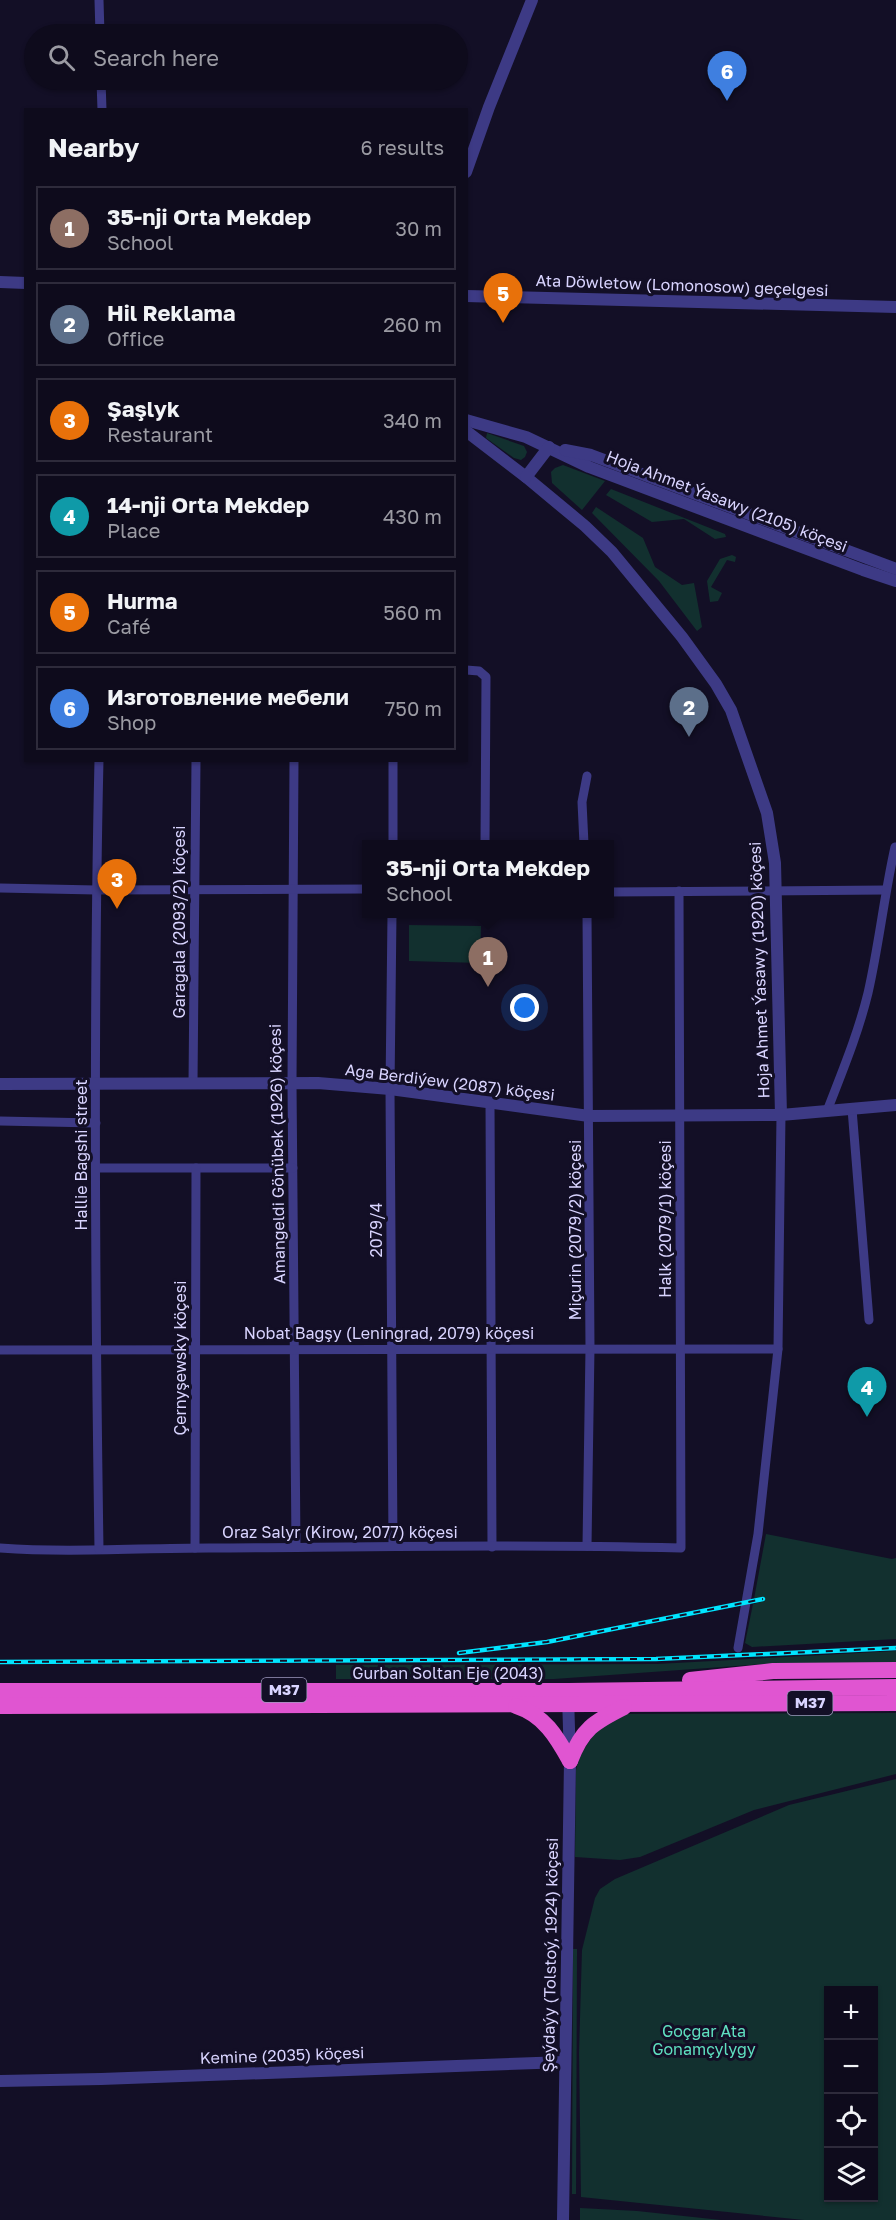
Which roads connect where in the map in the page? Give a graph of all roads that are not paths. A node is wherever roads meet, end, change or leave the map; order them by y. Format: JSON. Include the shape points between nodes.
{"nodes":[{"id":1,"x":99,"y":0,"type":"edge"},
{"id":2,"x":532,"y":0,"type":"edge"},
{"id":3,"x":100,"y":24,"type":"edge"},
{"id":4,"x":101,"y":90,"type":"edge"},
{"id":5,"x":102,"y":108,"type":"edge"},
{"id":6,"x":468,"y":166,"type":"edge"},
{"id":7,"x":0,"y":282,"type":"edge"},
{"id":8,"x":24,"y":283,"type":"edge"},
{"id":9,"x":468,"y":296,"type":"edge"},
{"id":10,"x":896,"y":308,"type":"edge"},
{"id":11,"x":468,"y":421,"type":"edge"},
{"id":12,"x":468,"y":433,"type":"edge"},
{"id":13,"x":549,"y":447,"type":"junction"},
{"id":14,"x":526,"y":477,"type":"junction"},
{"id":15,"x":896,"y":569,"type":"edge"},
{"id":16,"x":896,"y":581,"type":"edge"},
{"id":17,"x":470,"y":670,"type":"edge"},
{"id":18,"x":99,"y":762,"type":"edge"},
{"id":19,"x":196,"y":762,"type":"edge"},
{"id":20,"x":294,"y":762,"type":"edge"},
{"id":21,"x":393,"y":762,"type":"edge"},
{"id":22,"x":587,"y":776,"type":"dead end"},
{"id":23,"x":393,"y":840,"type":"edge"},
{"id":24,"x":485,"y":840,"type":"edge"},
{"id":25,"x":584,"y":840,"type":"edge"},
{"id":26,"x":895,"y":847,"type":"edge"},
{"id":27,"x":0,"y":888,"type":"edge"},
{"id":28,"x":293,"y":888,"type":"junction"},
{"id":29,"x":194,"y":889,"type":"junction"},
{"id":30,"x":362,"y":889,"type":"edge"},
{"id":31,"x":96,"y":890,"type":"junction"},
{"id":32,"x":776,"y":890,"type":"junction"},
{"id":33,"x":886,"y":890,"type":"junction"},
{"id":34,"x":679,"y":891,"type":"junction"},
{"id":35,"x":614,"y":892,"type":"edge"},
{"id":36,"x":392,"y":918,"type":"edge"},
{"id":37,"x":587,"y":918,"type":"edge"},
{"id":38,"x":95,"y":1083,"type":"junction"},
{"id":39,"x":193,"y":1083,"type":"junction"},
{"id":40,"x":292,"y":1083,"type":"junction"},
{"id":41,"x":0,"y":1084,"type":"edge"},
{"id":42,"x":390,"y":1089,"type":"junction"},
{"id":43,"x":490,"y":1102,"type":"junction"},
{"id":44,"x":896,"y":1105,"type":"edge"},
{"id":45,"x":852,"y":1109,"type":"junction"},
{"id":46,"x":827,"y":1111,"type":"junction"},
{"id":47,"x":780,"y":1115,"type":"junction"},
{"id":48,"x":590,"y":1116,"type":"junction"},
{"id":49,"x":680,"y":1117,"type":"junction"},
{"id":50,"x":0,"y":1121,"type":"edge"},
{"id":51,"x":96,"y":1124,"type":"junction"},
{"id":52,"x":96,"y":1168,"type":"junction"},
{"id":53,"x":196,"y":1168,"type":"junction"},
{"id":54,"x":293,"y":1168,"type":"junction"},
{"id":55,"x":869,"y":1320,"type":"dead end"},
{"id":56,"x":96,"y":1348,"type":"junction"},
{"id":57,"x":194,"y":1348,"type":"junction"},
{"id":58,"x":296,"y":1348,"type":"junction"},
{"id":59,"x":391,"y":1348,"type":"junction"},
{"id":60,"x":490,"y":1348,"type":"junction"},
{"id":61,"x":590,"y":1348,"type":"junction"},
{"id":62,"x":681,"y":1349,"type":"junction"},
{"id":63,"x":778,"y":1349,"type":"junction"},
{"id":64,"x":0,"y":1350,"type":"edge"},
{"id":65,"x":393,"y":1546,"type":"junction"},
{"id":66,"x":587,"y":1546,"type":"junction"},
{"id":67,"x":296,"y":1547,"type":"junction"},
{"id":68,"x":492,"y":1547,"type":"junction"},
{"id":69,"x":0,"y":1548,"type":"edge"},
{"id":70,"x":195,"y":1548,"type":"junction"},
{"id":71,"x":681,"y":1548,"type":"joint"},
{"id":72,"x":99,"y":1549,"type":"junction"},
{"id":73,"x":738,"y":1648,"type":"dead end"},
{"id":74,"x":896,"y":1670,"type":"edge"},
{"id":75,"x":896,"y":1687,"type":"edge"},
{"id":76,"x":598,"y":1690,"type":"junction"},
{"id":77,"x":0,"y":1691,"type":"edge"},
{"id":78,"x":568,"y":1698,"type":"junction"},
{"id":79,"x":896,"y":1703,"type":"edge"},
{"id":80,"x":511,"y":1704,"type":"junction"},
{"id":81,"x":630,"y":1704,"type":"junction"},
{"id":82,"x":0,"y":1706,"type":"edge"},
{"id":83,"x":570,"y":1761,"type":"junction"},
{"id":84,"x":564,"y":2062,"type":"junction"},
{"id":85,"x":0,"y":2081,"type":"edge"},
{"id":86,"x":563,"y":2220,"type":"edge"}],
"edges":[{"from":1,"to":3,"type":"street"},
{"from":2,"to":6,"type":"street"},
{"from":4,"to":5,"type":"street"},
{"from":7,"to":8,"type":"street"},
{"from":9,"to":10,"type":"street","name":"Ata Döwletow (Lomonosow) geçelgesi"},
{"from":11,"to":13,"type":"street","name":"Hoja Ahmet Ýasawy (2105) köçesi"},
{"from":12,"to":14,"type":"street"},
{"from":13,"to":14,"type":"street"},
{"from":13,"to":15,"type":"street","name":"Hoja Ahmet Ýasawy (2105) köçesi","via":[[591,455]]},
{"from":13,"to":16,"type":"street","name":"Hoja Ahmet Ýasawy (2105) köçesi","via":[[589,467]]},
{"from":14,"to":32,"type":"street","name":"Hoja Ahmet Ýasawy (1920) köçesi","via":[[612,552],[725,698],[767,813]]},
{"from":17,"to":24,"type":"street","via":[[486,677]]},
{"from":18,"to":31,"type":"street","name":"Hallie Bagshi street"},
{"from":19,"to":29,"type":"street","name":"Garagala (2093/2) köçesi"},
{"from":20,"to":28,"type":"street","name":"Amangeldi Gönübek (1926) köçesi"},
{"from":21,"to":23,"type":"street"},
{"from":22,"to":25,"type":"street","via":[[581,810]]},
{"from":26,"to":33,"type":"street"},
{"from":27,"to":31,"type":"street"},
{"from":28,"to":29,"type":"street"},
{"from":28,"to":30,"type":"street"},
{"from":28,"to":40,"type":"street","name":"Amangeldi Gönübek (1926) köçesi"},
{"from":29,"to":31,"type":"street"},
{"from":29,"to":39,"type":"street","name":"Garagala (2093/2) köçesi"},
{"from":31,"to":38,"type":"street","name":"Hallie Bagshi street"},
{"from":32,"to":33,"type":"street"},
{"from":32,"to":34,"type":"street"},
{"from":32,"to":47,"type":"street","name":"Hoja Ahmet Ýasawy (1920) köçesi"},
{"from":33,"to":46,"type":"street","via":[[864,1010]]},
{"from":34,"to":35,"type":"street"},
{"from":34,"to":49,"type":"street","name":"Halk (2079/1) köçesi"},
{"from":36,"to":42,"type":"street","name":"2079/4","number":"2079/4"},
{"from":37,"to":48,"type":"street","name":"Miçurin (2079/2) köçesi"},
{"from":38,"to":39,"type":"street","name":"Aga Berdiýew (2087) köçesi"},
{"from":38,"to":41,"type":"street","name":"Aga Berdiýew (2087) köçesi"},
{"from":38,"to":51,"type":"street","name":"Hallie Bagshi street"},
{"from":39,"to":40,"type":"street","name":"Aga Berdiýew (2087) köçesi"},
{"from":40,"to":42,"type":"street","name":"Aga Berdiýew (2087) köçesi"},
{"from":40,"to":54,"type":"street","name":"Amangeldi Gönübek (1926) köçesi"},
{"from":42,"to":43,"type":"street","name":"Aga Berdiýew (2087) köçesi"},
{"from":42,"to":59,"type":"street","name":"2079/4","number":"2079/4"},
{"from":43,"to":48,"type":"street","name":"Aga Berdiýew (2087) köçesi"},
{"from":43,"to":60,"type":"street"},
{"from":44,"to":45,"type":"street","name":"Aga Berdiýew (2087) köçesi"},
{"from":45,"to":46,"type":"street","name":"Aga Berdiýew (2087) köçesi"},
{"from":45,"to":55,"type":"street"},
{"from":46,"to":47,"type":"street","name":"Aga Berdiýew (2087) köçesi"},
{"from":47,"to":49,"type":"street","name":"Aga Berdiýew (2087) köçesi"},
{"from":47,"to":63,"type":"street"},
{"from":48,"to":49,"type":"street","name":"Aga Berdiýew (2087) köçesi"},
{"from":48,"to":61,"type":"street","name":"Miçurin (2079/2) köçesi"},
{"from":49,"to":62,"type":"street","name":"Halk (2079/1) köçesi"},
{"from":50,"to":51,"type":"street"},
{"from":51,"to":52,"type":"street","name":"Hallie Bagshi street"},
{"from":52,"to":53,"type":"street"},
{"from":52,"to":56,"type":"street","name":"Hallie Bagshi street"},
{"from":53,"to":54,"type":"street"},
{"from":53,"to":57,"type":"street","name":"Çernyşewsky köçesi"},
{"from":54,"to":58,"type":"street","name":"Amangeldi Gönübek (1926) köçesi"},
{"from":56,"to":57,"type":"street","name":"Nobat Bagşy (Leningrad, 2079) köçesi"},
{"from":56,"to":64,"type":"street","name":"Nobat Bagşy (Leningrad, 2079) köçesi"},
{"from":56,"to":72,"type":"street","name":"Hallie Bagshi street"},
{"from":57,"to":58,"type":"street","name":"Nobat Bagşy (Leningrad, 2079) köçesi"},
{"from":57,"to":70,"type":"street","name":"Çernyşewsky köçesi"},
{"from":58,"to":59,"type":"street","name":"Nobat Bagşy (Leningrad, 2079) köçesi"},
{"from":58,"to":67,"type":"street","name":"Amangeldi Gönübek (1926) köçesi"},
{"from":59,"to":60,"type":"street","name":"Nobat Bagşy (Leningrad, 2079) köçesi"},
{"from":59,"to":65,"type":"street","name":"2079/4","number":"2079/4"},
{"from":60,"to":61,"type":"street","name":"Nobat Bagşy (Leningrad, 2079) köçesi"},
{"from":60,"to":68,"type":"street"},
{"from":61,"to":62,"type":"street","name":"Nobat Bagşy (Leningrad, 2079) köçesi"},
{"from":61,"to":66,"type":"street","name":"Miçurin (2079/2) köçesi"},
{"from":62,"to":63,"type":"street","name":"Nobat Bagşy (Leningrad, 2079) köçesi"},
{"from":62,"to":71,"type":"street","name":"Halk (2079/1) köçesi"},
{"from":63,"to":73,"type":"street","via":[[758,1534]]},
{"from":65,"to":67,"type":"street","name":"Oraz Salyr (Kirow, 2077) köçesi"},
{"from":65,"to":68,"type":"street","name":"Oraz Salyr (Kirow, 2077) köçesi"},
{"from":66,"to":68,"type":"street","name":"Oraz Salyr (Kirow, 2077) köçesi"},
{"from":66,"to":71,"type":"street","name":"Oraz Salyr (Kirow, 2077) köçesi"},
{"from":67,"to":70,"type":"street","name":"Oraz Salyr (Kirow, 2077) köçesi"},
{"from":69,"to":72,"type":"street","name":"Oraz Salyr (Kirow, 2077) köçesi"},
{"from":70,"to":72,"type":"street","name":"Oraz Salyr (Kirow, 2077) köçesi"},
{"from":74,"to":76,"type":"highway","via":[[773,1671]]},
{"from":75,"to":76,"type":"highway","name":"Gurban Soltan Eje (2043)","number":"M37"},
{"from":76,"to":78,"type":"highway","name":"Gurban Soltan Eje (2043)","number":"M37"},
{"from":77,"to":78,"type":"highway","name":"Gurban Soltan Eje (2043)","number":"M37"},
{"from":78,"to":80,"type":"highway","name":"Gurban Soltan Eje (2043)","number":"M37"},
{"from":78,"to":81,"type":"highway","name":"Gurban Soltan Eje (2043)","number":"M37"},
{"from":78,"to":83,"type":"street","name":"Şeýdaýy (Tolstoý, 1924) köçesi"},
{"from":79,"to":81,"type":"highway","name":"Gurban Soltan Eje (2043)","number":"M37"},
{"from":80,"to":82,"type":"highway","name":"Gurban Soltan Eje (2043)","number":"M37"},
{"from":80,"to":83,"type":"highway","via":[[549,1727]]},
{"from":81,"to":83,"type":"highway","name":"Gurban Soltan Eje (2043)","via":[[589,1728],[577,1742]]},
{"from":83,"to":84,"type":"street","name":"Şeýdaýy (Tolstoý, 1924) köçesi"},
{"from":84,"to":85,"type":"street","name":"Kemine (2035) köçesi"},
{"from":84,"to":86,"type":"street","name":"Şeýdaýy (Tolstoý, 1924) köçesi"}]}
